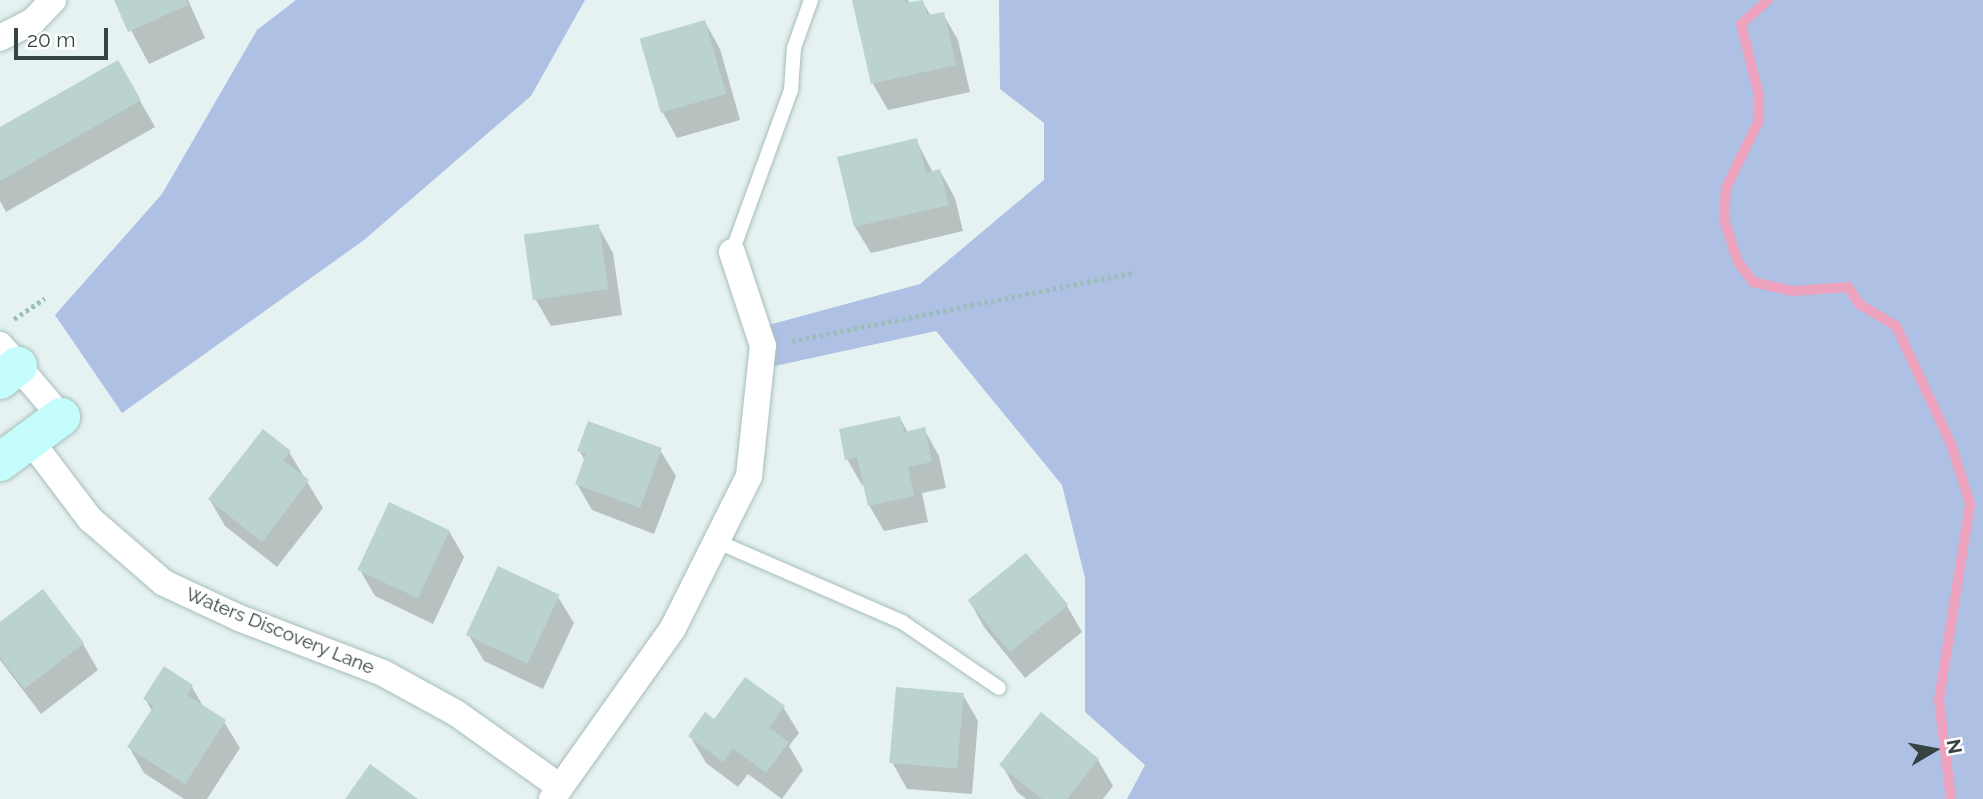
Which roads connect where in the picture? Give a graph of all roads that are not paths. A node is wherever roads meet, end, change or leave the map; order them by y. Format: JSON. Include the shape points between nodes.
{"nodes":[{"id":1,"x":53,"y":0,"type":"edge"},
{"id":2,"x":811,"y":0,"type":"edge"},
{"id":3,"x":0,"y":38,"type":"edge"},
{"id":4,"x":732,"y":252,"type":"joint"},
{"id":5,"x":6,"y":363,"type":"edge"},
{"id":6,"x":61,"y":417,"type":"joint"},
{"id":7,"x":8,"y":455,"type":"edge"},
{"id":8,"x":716,"y":541,"type":"junction"},
{"id":9,"x":999,"y":688,"type":"dead end"},
{"id":10,"x":556,"y":793,"type":"edge"}],
"edges":[{"from":1,"to":3,"type":"street","via":[[33,21]]},
{"from":2,"to":4,"type":"lane","via":[[794,48],[790,90]]},
{"from":4,"to":8,"type":"street","via":[[763,346],[749,476]]},
{"from":5,"to":6,"type":"street"},
{"from":6,"to":7,"type":"street"},
{"from":7,"to":10,"type":"street","name":"Waters Discovery Lane","via":[[164,583],[239,618],[383,673],[456,713]]},
{"from":8,"to":9,"type":"lane","via":[[902,622]]},
{"from":8,"to":10,"type":"street","via":[[673,628]]}]}
